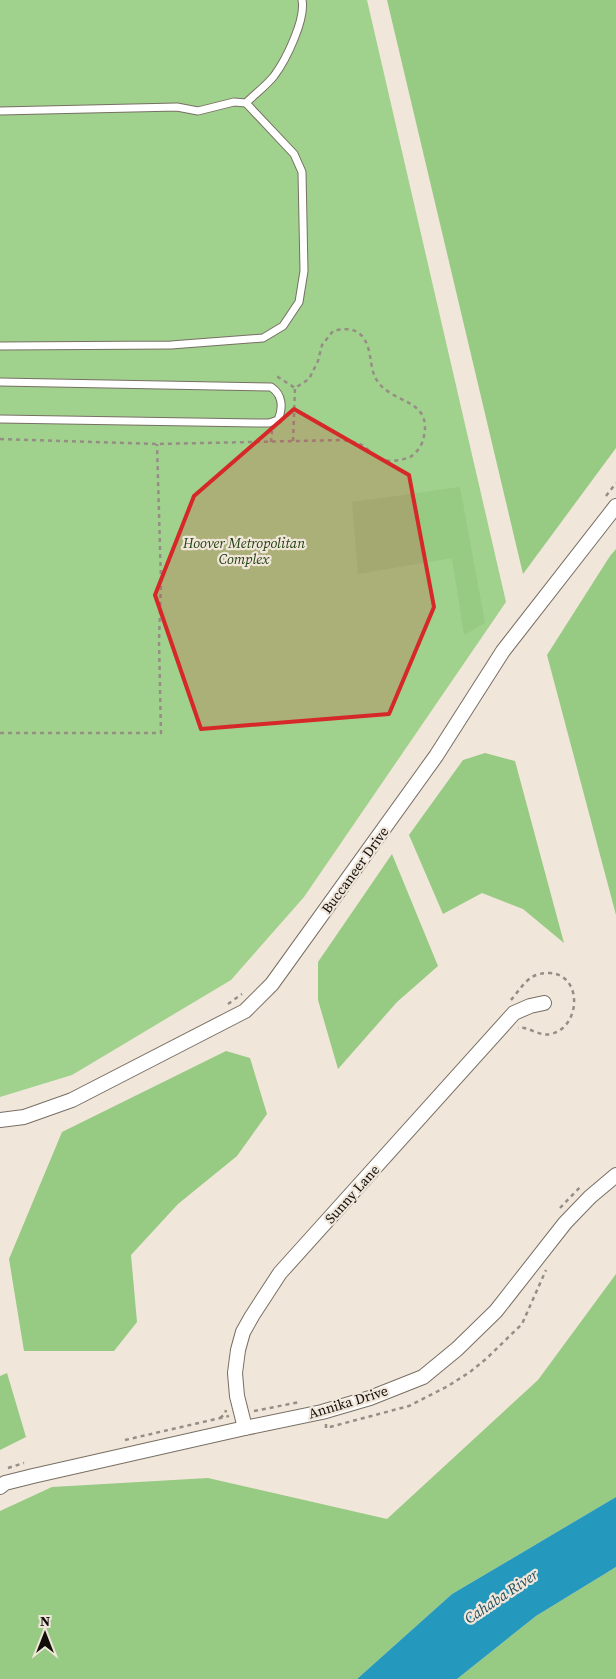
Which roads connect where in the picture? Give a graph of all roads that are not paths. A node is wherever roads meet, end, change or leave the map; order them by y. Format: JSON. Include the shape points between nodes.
{"nodes":[{"id":1,"x":302,"y":0,"type":"edge"},
{"id":2,"x":246,"y":103,"type":"junction"},
{"id":3,"x":0,"y":111,"type":"edge"},
{"id":4,"x":0,"y":346,"type":"edge"},
{"id":5,"x":0,"y":382,"type":"edge"},
{"id":6,"x":0,"y":419,"type":"edge"},
{"id":7,"x":610,"y":502,"type":"edge"},
{"id":8,"x":544,"y":1003,"type":"dead end"},
{"id":9,"x":0,"y":1120,"type":"edge"},
{"id":10,"x":616,"y":1175,"type":"edge"},
{"id":11,"x":245,"y":1428,"type":"junction"},
{"id":12,"x":0,"y":1487,"type":"edge"}],
"edges":[{"from":1,"to":2,"type":"lane","via":[[304,8],[296,37],[274,75]]},
{"from":2,"to":3,"type":"lane","via":[[234,102],[198,111],[177,107]]},
{"from":2,"to":4,"type":"lane","via":[[294,154],[302,172],[304,271],[299,302],[283,326],[263,338],[171,345]]},
{"from":5,"to":6,"type":"lane","via":[[271,387],[278,391],[282,412],[278,420],[269,423]]},
{"from":7,"to":9,"type":"street","name":"Buccaneer Drive","via":[[503,651],[436,756],[272,984],[245,1011],[72,1100],[24,1117]]},
{"from":8,"to":11,"type":"street","name":"Sunny Lane","via":[[514,1013],[280,1274],[242,1332],[235,1373]]},
{"from":10,"to":11,"type":"street","name":"Annika Drive","via":[[565,1223],[496,1311],[423,1377],[351,1404]]},
{"from":11,"to":12,"type":"street","name":"Annika Drive","via":[[33,1476]]}]}
